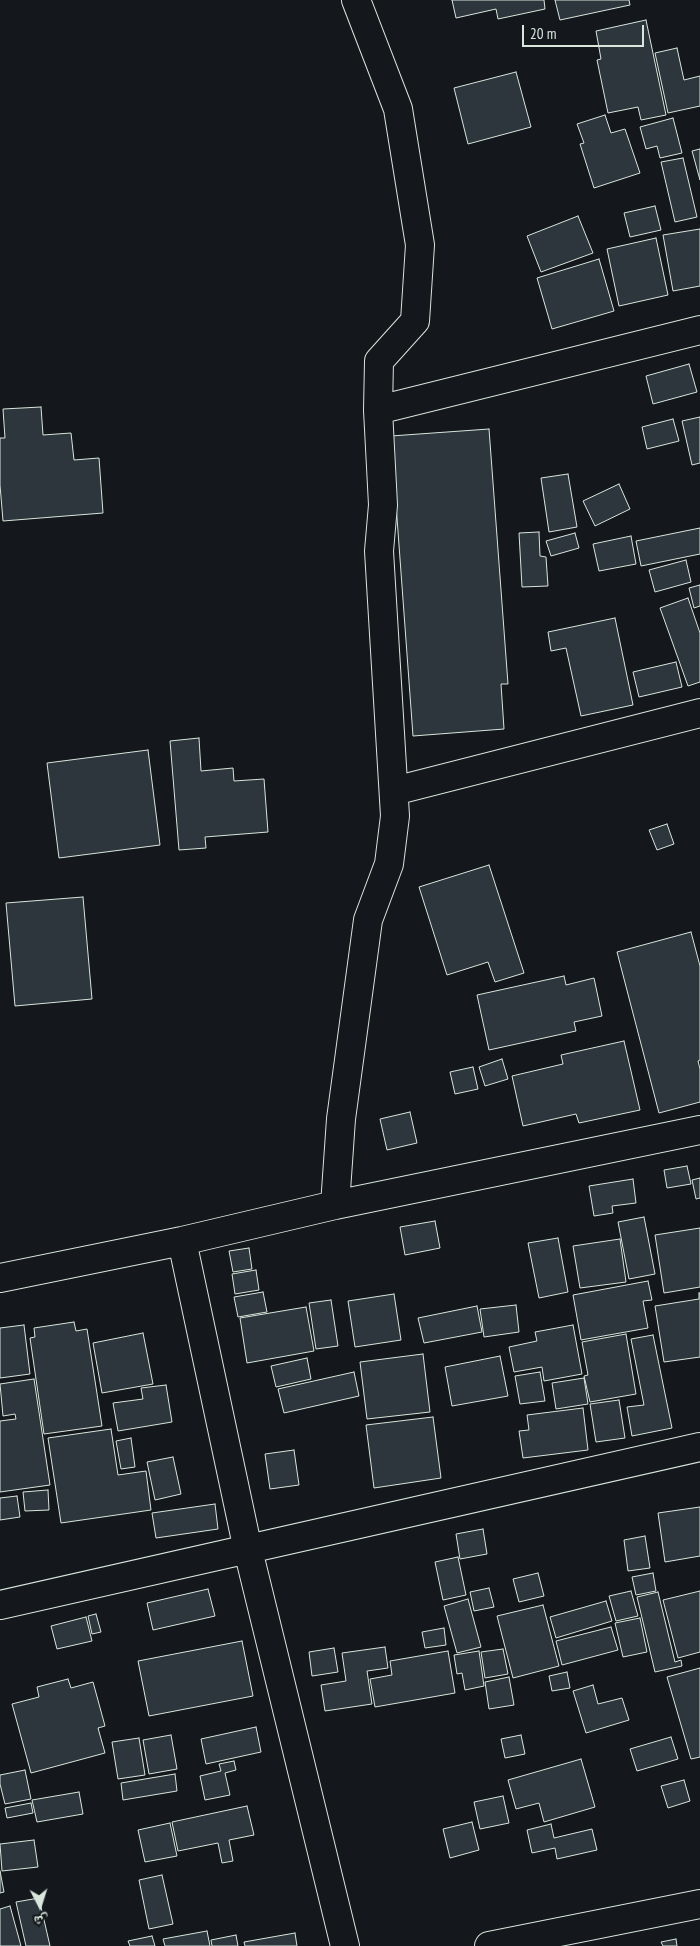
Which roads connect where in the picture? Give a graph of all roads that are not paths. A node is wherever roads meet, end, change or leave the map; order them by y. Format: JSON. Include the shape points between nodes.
{"nodes":[{"id":1,"x":356,"y":0,"type":"edge"},
{"id":2,"x":700,"y":330,"type":"edge"},
{"id":3,"x":378,"y":410,"type":"junction"},
{"id":4,"x":700,"y":713,"type":"edge"},
{"id":5,"x":394,"y":791,"type":"junction"},
{"id":6,"x":700,"y":1130,"type":"edge"},
{"id":7,"x":336,"y":1205,"type":"junction"},
{"id":8,"x":182,"y":1241,"type":"junction"},
{"id":9,"x":0,"y":1278,"type":"edge"},
{"id":10,"x":700,"y":1447,"type":"edge"},
{"id":11,"x":248,"y":1550,"type":"junction"},
{"id":12,"x":0,"y":1605,"type":"edge"},
{"id":13,"x":700,"y":1904,"type":"edge"},
{"id":14,"x":345,"y":1946,"type":"edge"},
{"id":15,"x":488,"y":1946,"type":"edge"}],
"edges":[{"from":1,"to":3,"type":"street","via":[[398,109],[420,245],[415,321],[379,361]]},
{"from":2,"to":3,"type":"street"},
{"from":3,"to":5,"type":"street","via":[[384,504],[379,551]]},
{"from":4,"to":5,"type":"street"},
{"from":5,"to":7,"type":"street","via":[[396,816],[389,864],[368,920],[341,1119]]},
{"from":6,"to":7,"type":"street"},
{"from":7,"to":8,"type":"street"},
{"from":8,"to":9,"type":"street"},
{"from":8,"to":11,"type":"street"},
{"from":10,"to":11,"type":"street"},
{"from":11,"to":12,"type":"street"},
{"from":11,"to":14,"type":"street"},
{"from":13,"to":15,"type":"street"}]}
